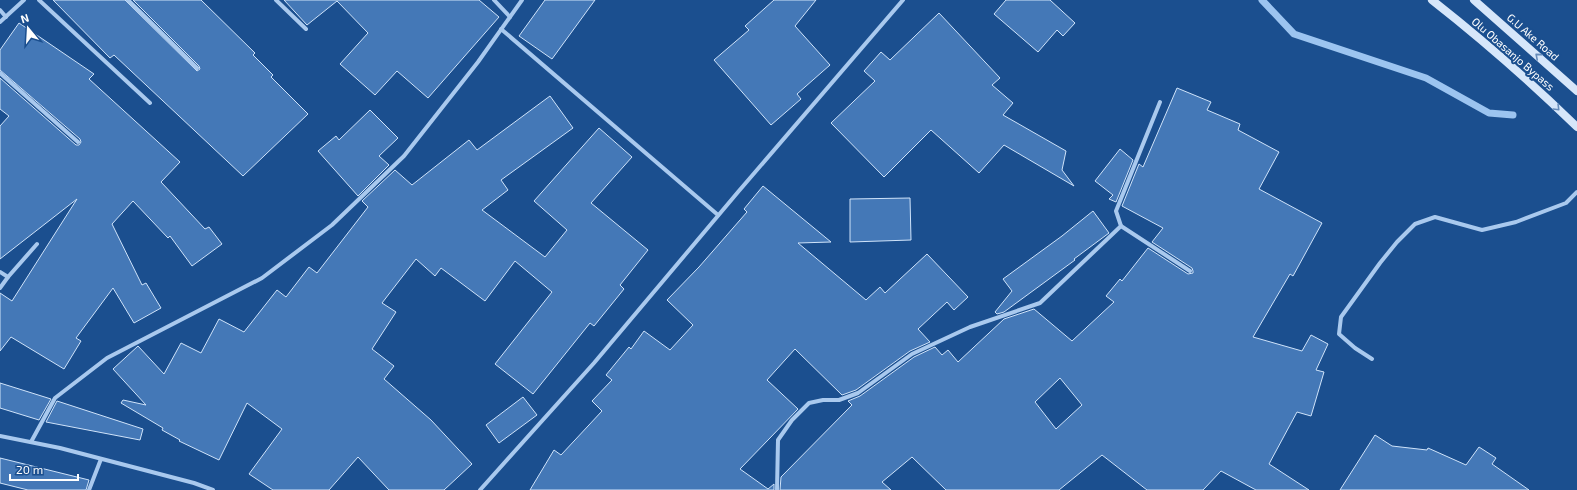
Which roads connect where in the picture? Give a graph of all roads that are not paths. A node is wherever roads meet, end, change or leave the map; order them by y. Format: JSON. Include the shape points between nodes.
{"nodes":[{"id":1,"x":24,"y":0,"type":"edge"},
{"id":2,"x":40,"y":0,"type":"edge"},
{"id":3,"x":128,"y":0,"type":"edge"},
{"id":4,"x":276,"y":0,"type":"edge"},
{"id":5,"x":494,"y":0,"type":"edge"},
{"id":6,"x":522,"y":0,"type":"edge"},
{"id":7,"x":903,"y":0,"type":"edge"},
{"id":8,"x":1432,"y":0,"type":"edge"},
{"id":9,"x":1474,"y":0,"type":"edge"},
{"id":10,"x":0,"y":10,"type":"edge"},
{"id":11,"x":6,"y":17,"type":"junction"},
{"id":12,"x":510,"y":17,"type":"junction"},
{"id":13,"x":0,"y":22,"type":"edge"},
{"id":14,"x":306,"y":29,"type":"dead end"},
{"id":15,"x":501,"y":30,"type":"junction"},
{"id":16,"x":197,"y":68,"type":"dead end"},
{"id":17,"x":0,"y":73,"type":"edge"},
{"id":18,"x":1577,"y":91,"type":"edge"},
{"id":19,"x":1160,"y":102,"type":"dead end"},
{"id":20,"x":150,"y":103,"type":"dead end"},
{"id":21,"x":1577,"y":128,"type":"edge"},
{"id":22,"x":78,"y":142,"type":"dead end"},
{"id":23,"x":1577,"y":192,"type":"edge"},
{"id":24,"x":718,"y":216,"type":"junction"},
{"id":25,"x":1121,"y":226,"type":"junction"},
{"id":26,"x":37,"y":244,"type":"dead end"},
{"id":27,"x":1190,"y":271,"type":"dead end"},
{"id":28,"x":0,"y":272,"type":"edge"},
{"id":29,"x":8,"y":277,"type":"junction"},
{"id":30,"x":0,"y":288,"type":"edge"},
{"id":31,"x":1372,"y":359,"type":"dead end"},
{"id":32,"x":0,"y":436,"type":"edge"},
{"id":33,"x":31,"y":442,"type":"junction"},
{"id":34,"x":101,"y":459,"type":"junction"},
{"id":35,"x":89,"y":490,"type":"edge"},
{"id":36,"x":213,"y":490,"type":"edge"},
{"id":37,"x":480,"y":490,"type":"edge"},
{"id":38,"x":778,"y":490,"type":"edge"}],
"edges":[{"from":1,"to":11,"type":"street"},
{"from":2,"to":20,"type":"street"},
{"from":3,"to":16,"type":"street"},
{"from":4,"to":14,"type":"street"},
{"from":5,"to":12,"type":"street"},
{"from":6,"to":12,"type":"street"},
{"from":7,"to":24,"type":"street"},
{"from":8,"to":21,"type":"main road","name":"Olu Obasanjo Bypass","one_way":true,"via":[[1546,97]]},
{"from":18,"to":9,"type":"main road","name":"G.U Ake Road","one_way":true},
{"from":10,"to":11,"type":"street"},
{"from":11,"to":13,"type":"street"},
{"from":12,"to":15,"type":"street"},
{"from":15,"to":24,"type":"street"},
{"from":15,"to":33,"type":"street","via":[[404,156],[332,225],[262,278],[107,358],[55,398]]},
{"from":17,"to":22,"type":"street"},
{"from":19,"to":25,"type":"street","via":[[1116,211]]},
{"from":23,"to":31,"type":"street","via":[[1566,203],[1516,222],[1482,230],[1435,217],[1415,224],[1380,263],[1341,317],[1339,334]]},
{"from":24,"to":37,"type":"street","via":[[594,363]]},
{"from":25,"to":27,"type":"street"},
{"from":25,"to":38,"type":"street","via":[[1040,303],[970,327],[912,354],[858,393],[839,400],[809,403],[792,420],[778,440]]},
{"from":26,"to":29,"type":"street"},
{"from":28,"to":29,"type":"street"},
{"from":29,"to":30,"type":"street"},
{"from":32,"to":33,"type":"street"},
{"from":33,"to":34,"type":"street"},
{"from":34,"to":35,"type":"street"},
{"from":34,"to":36,"type":"street"}]}
